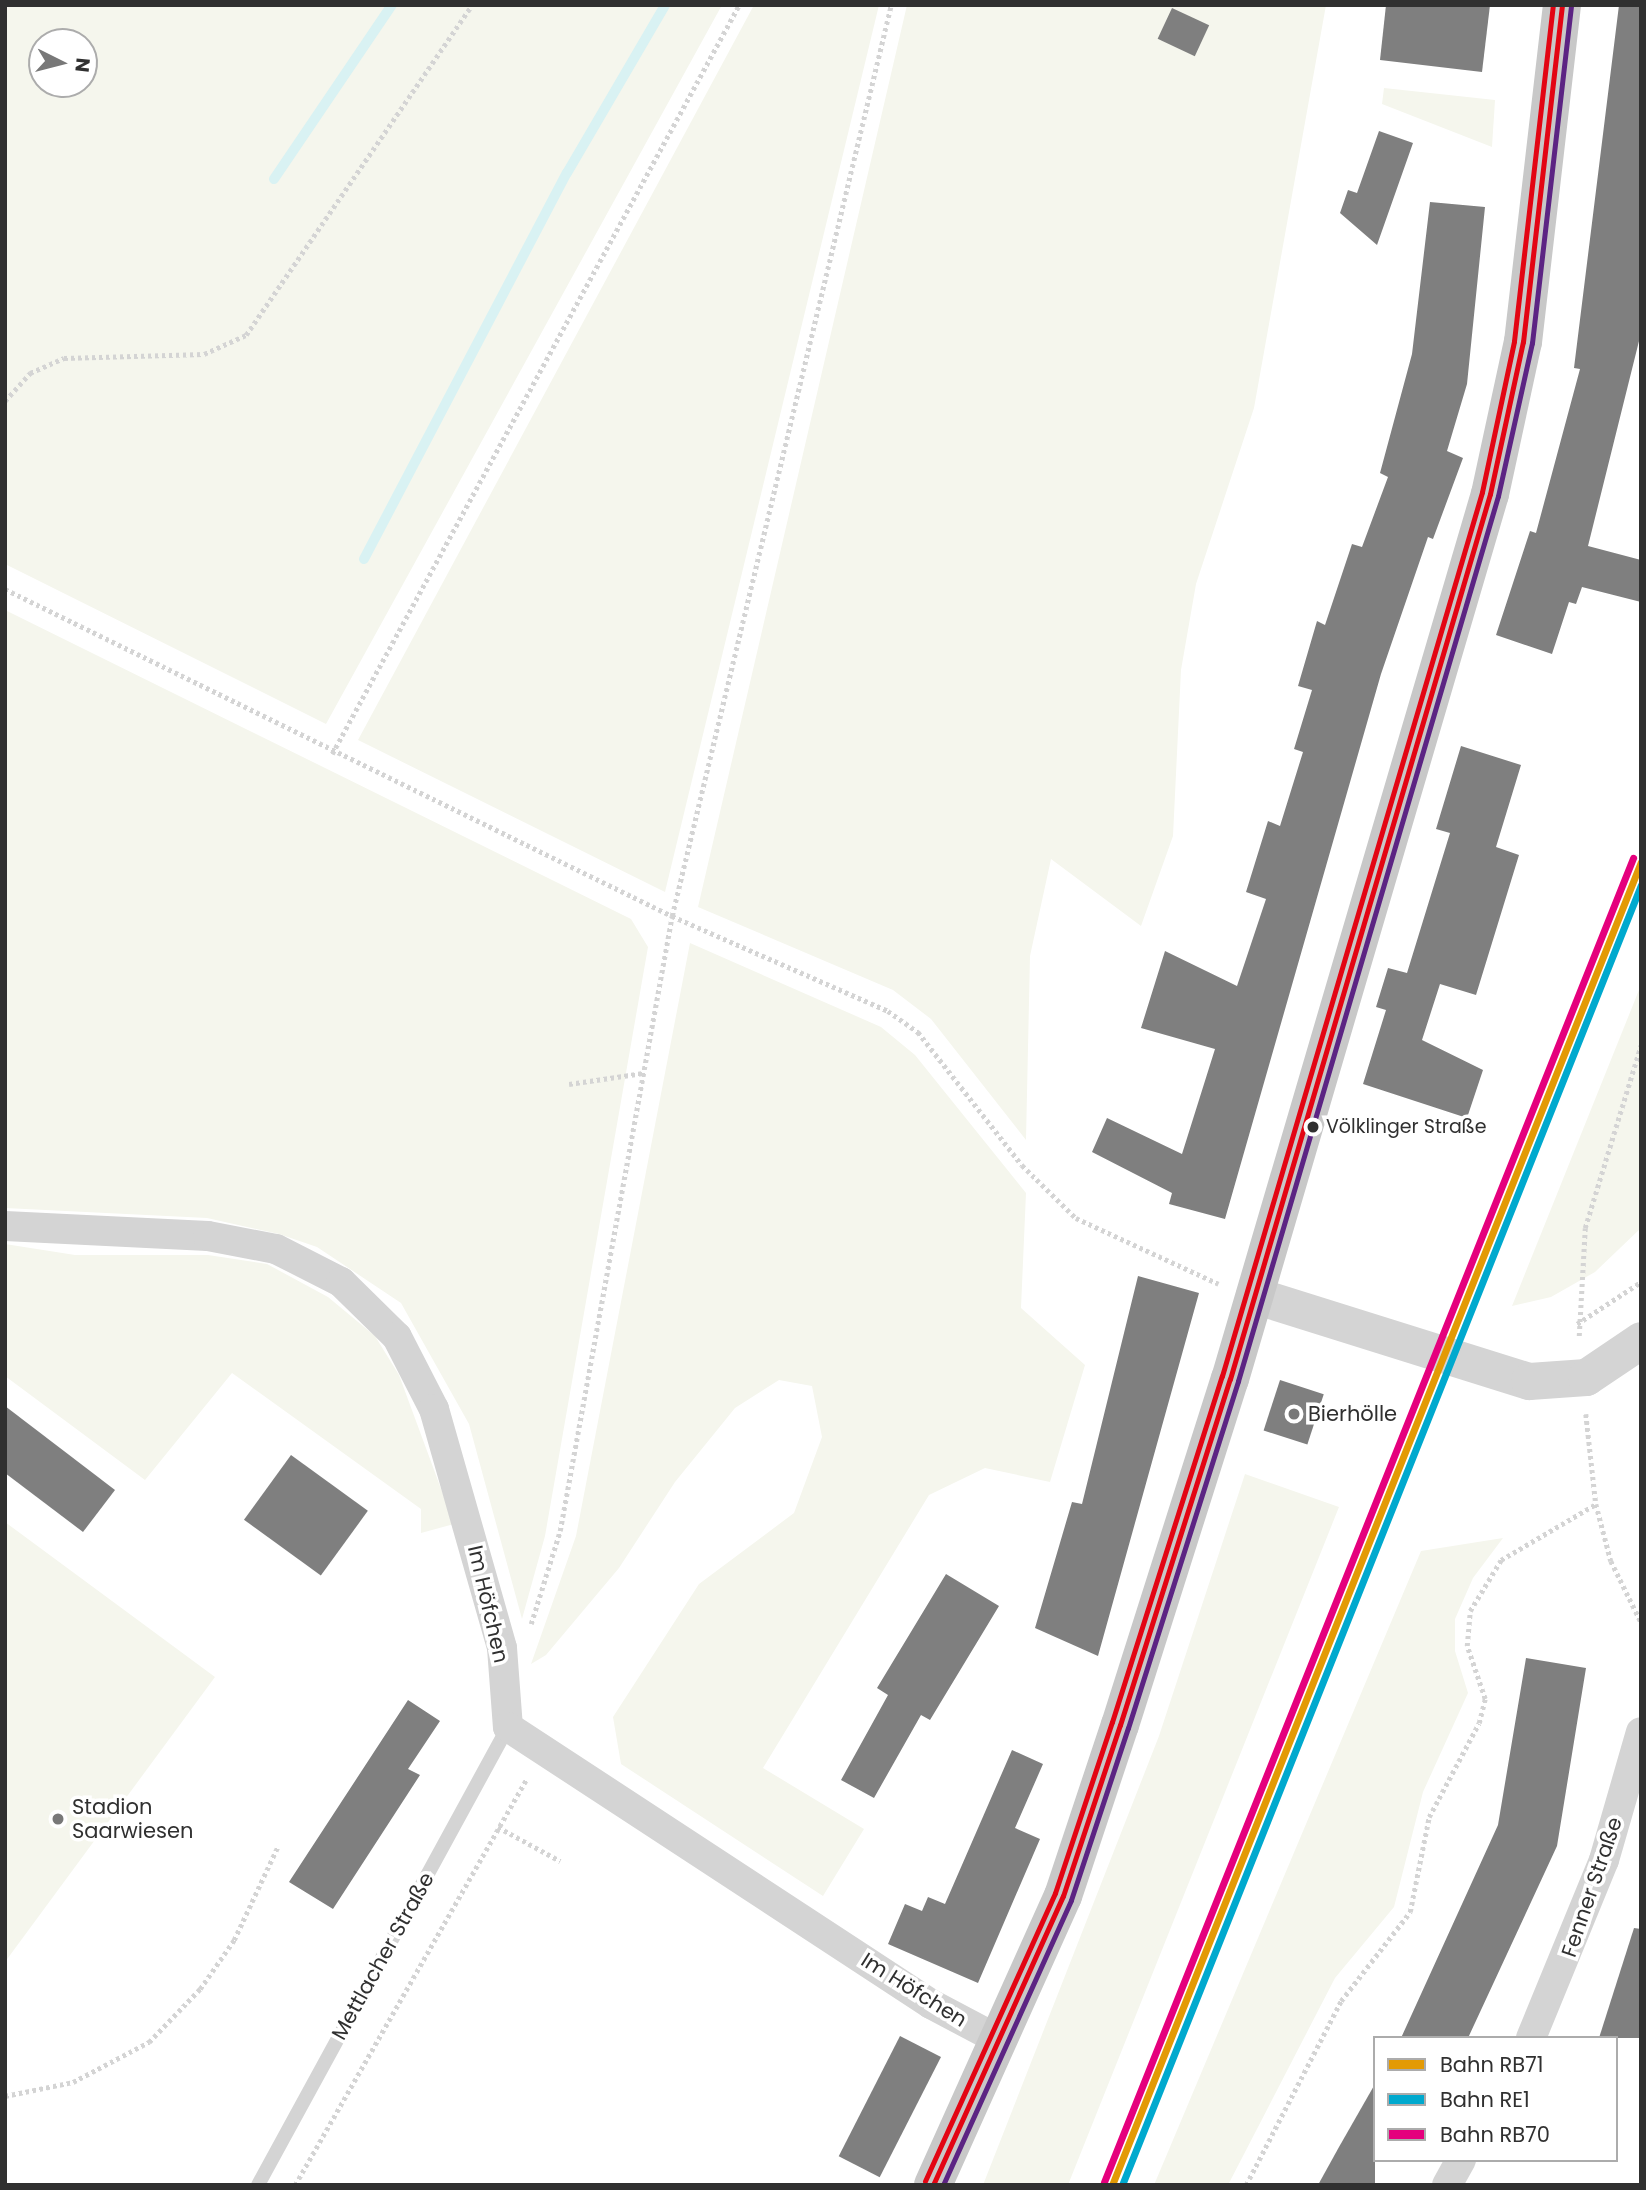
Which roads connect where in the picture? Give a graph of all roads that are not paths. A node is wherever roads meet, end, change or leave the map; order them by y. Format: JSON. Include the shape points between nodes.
{"nodes":[{"id":1,"x":1562,"y":5,"type":"edge"},
{"id":2,"x":5,"y":1226,"type":"edge"},
{"id":3,"x":1254,"y":1295,"type":"junction"},
{"id":4,"x":1641,"y":1340,"type":"edge"},
{"id":5,"x":508,"y":1727,"type":"junction"},
{"id":6,"x":1641,"y":1732,"type":"edge"},
{"id":7,"x":1532,"y":2036,"type":"edge"},
{"id":8,"x":999,"y":2040,"type":"junction"},
{"id":9,"x":1460,"y":2162,"type":"edge"},
{"id":10,"x":258,"y":2185,"type":"edge"},
{"id":11,"x":933,"y":2185,"type":"edge"},
{"id":12,"x":1447,"y":2185,"type":"edge"}],
"edges":[{"from":1,"to":3,"type":"main road","via":[[1523,341],[1504,438]]},
{"from":2,"to":5,"type":"street","name":"Im Höfchen","via":[[208,1236],[276,1249],[341,1282],[397,1337],[455,1466],[502,1647]]},
{"from":3,"to":4,"type":"street","via":[[1497,1376],[1586,1377]]},
{"from":3,"to":8,"type":"main road","via":[[1063,1896]]},
{"from":5,"to":8,"type":"street","name":"Im Höfchen","via":[[932,2004]]},
{"from":5,"to":10,"type":"lane","name":"Mettlacher Straße"},
{"from":6,"to":7,"type":"street","name":"Fenner Straße","via":[[1595,1884]]},
{"from":8,"to":11,"type":"main road"},
{"from":9,"to":12,"type":"street"}]}
